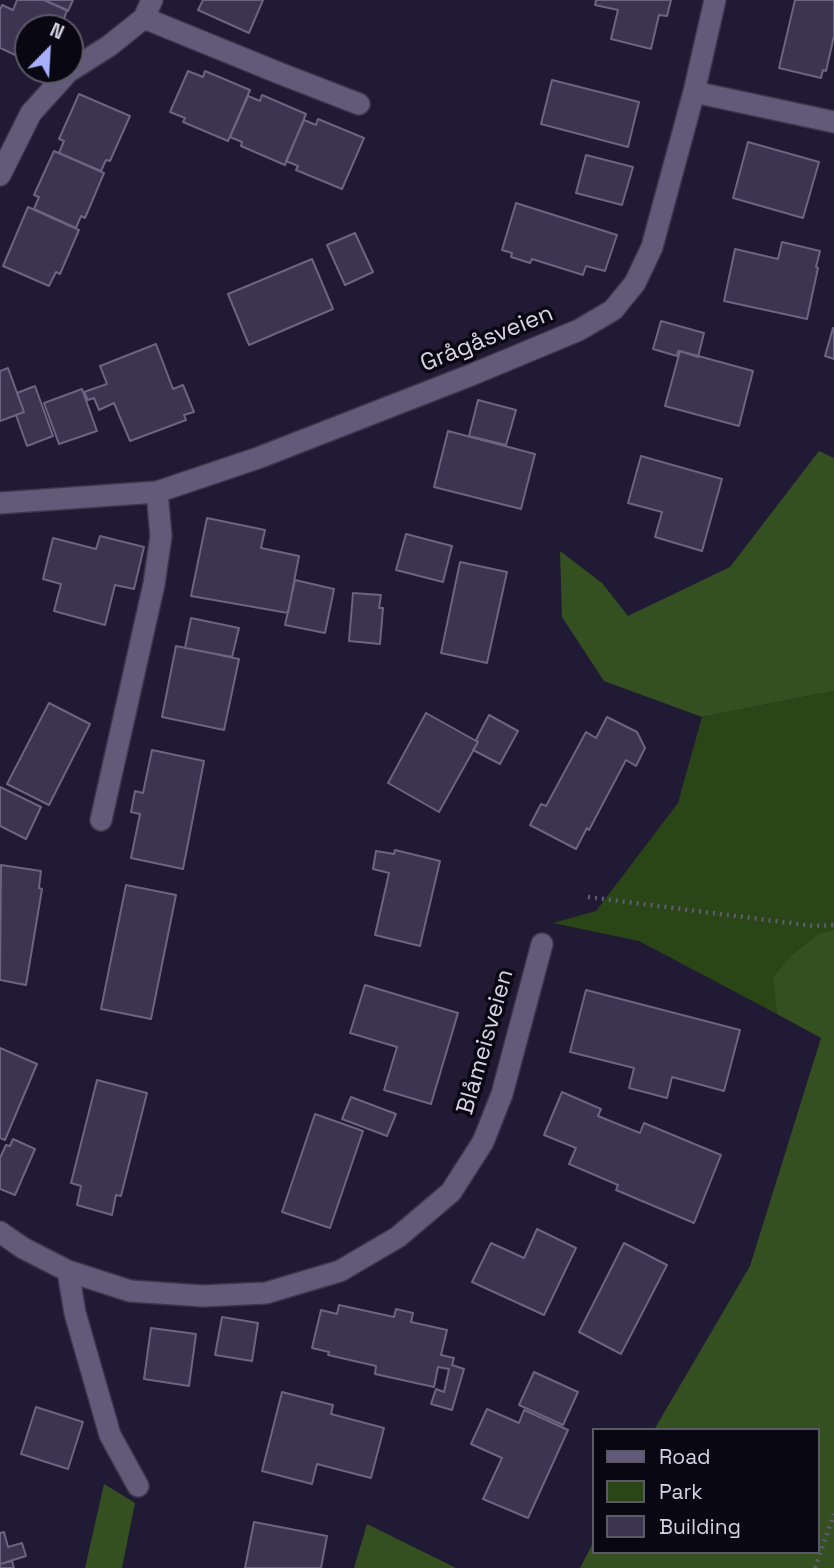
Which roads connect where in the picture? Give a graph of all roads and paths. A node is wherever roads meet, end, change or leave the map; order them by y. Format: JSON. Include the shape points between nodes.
{"nodes":[{"id":1,"x":715,"y":0,"type":"edge"},
{"id":2,"x":148,"y":9,"type":"edge"},
{"id":3,"x":694,"y":92,"type":"junction"},
{"id":4,"x":359,"y":104,"type":"dead end"},
{"id":5,"x":834,"y":122,"type":"edge"},
{"id":6,"x":0,"y":175,"type":"edge"},
{"id":7,"x":157,"y":492,"type":"junction"},
{"id":8,"x":0,"y":503,"type":"edge"},
{"id":9,"x":101,"y":820,"type":"dead end"},
{"id":10,"x":588,"y":897,"type":"dead end"},
{"id":11,"x":834,"y":925,"type":"edge"},
{"id":12,"x":541,"y":944,"type":"dead end"},
{"id":13,"x":0,"y":1232,"type":"edge"},
{"id":14,"x":68,"y":1271,"type":"junction"},
{"id":15,"x":138,"y":1486,"type":"dead end"},
{"id":16,"x":834,"y":1514,"type":"edge"},
{"id":17,"x":820,"y":1554,"type":"edge"}],
"edges":[{"from":1,"to":3,"type":"street","name":"Grågåsveien"},
{"from":2,"to":4,"type":"street","via":[[266,69]]},
{"from":2,"to":6,"type":"street","via":[[109,46],[68,72],[30,113]]},
{"from":3,"to":5,"type":"street"},
{"from":3,"to":7,"type":"street","name":"Grågåsveien","via":[[652,247],[635,283],[613,310],[579,330],[471,375]]},
{"from":7,"to":8,"type":"street","name":"Grågåsveien"},
{"from":7,"to":9,"type":"street","via":[[161,536],[154,584]]},
{"from":10,"to":11,"type":"path"},
{"from":12,"to":14,"type":"street","name":"Blåmeisveien","via":[[502,1094],[483,1142],[451,1192],[398,1237],[340,1271],[266,1293],[203,1296],[130,1291]]},
{"from":13,"to":14,"type":"street","name":"Blåmeisveien"},
{"from":14,"to":15,"type":"street","via":[[75,1313],[110,1435]]},
{"from":16,"to":17,"type":"path"}]}
